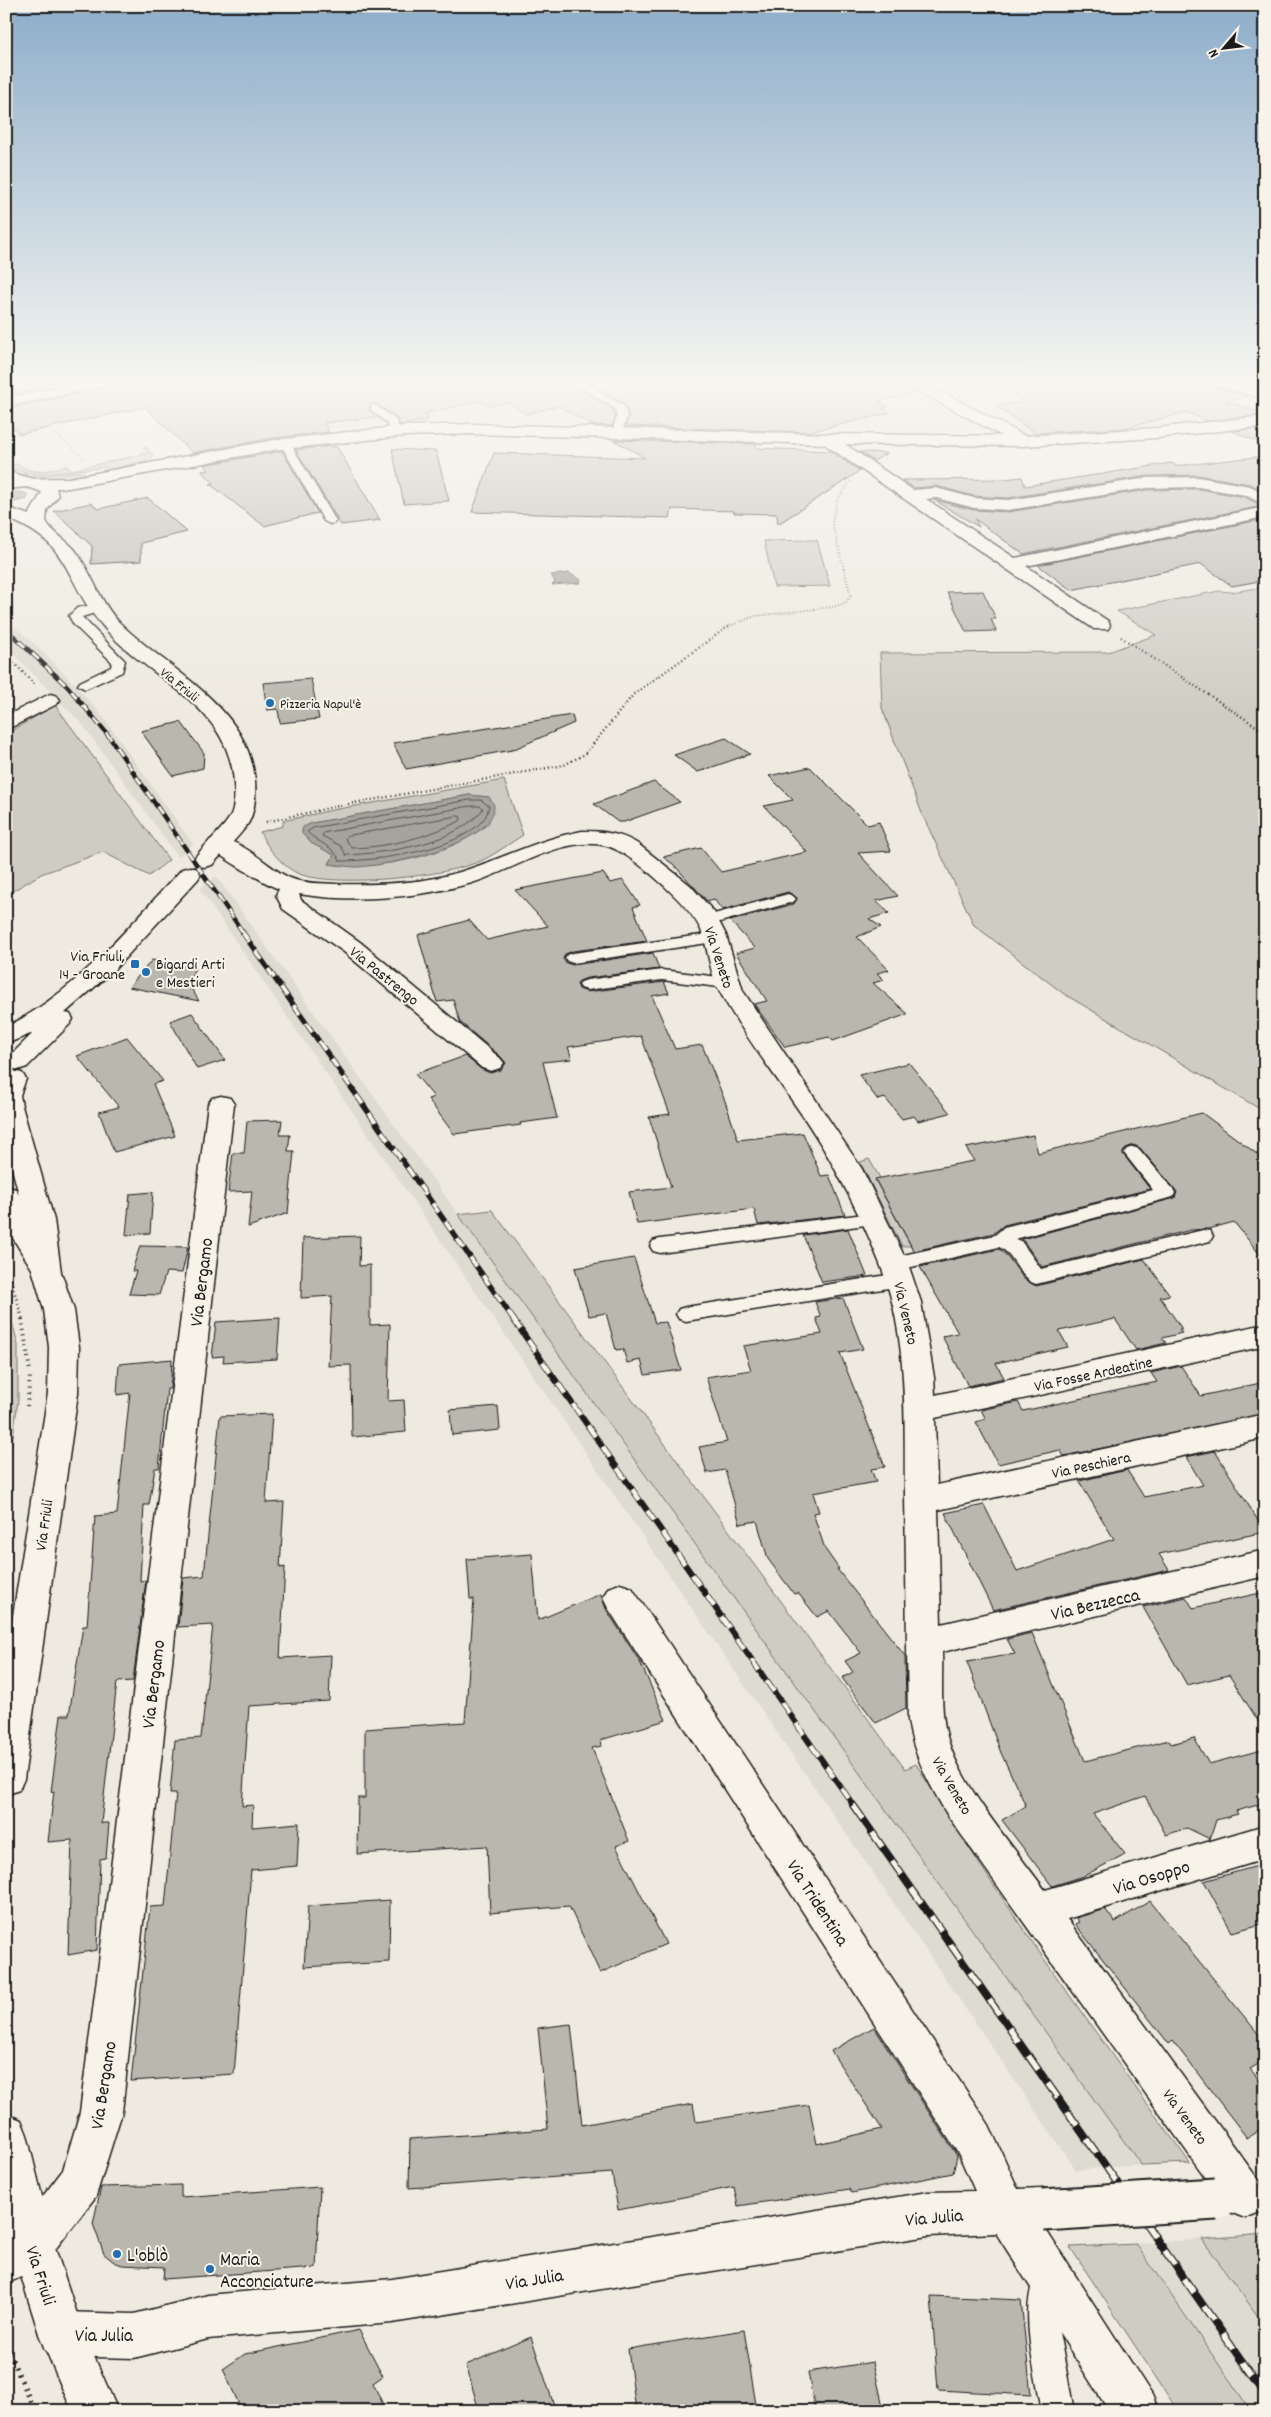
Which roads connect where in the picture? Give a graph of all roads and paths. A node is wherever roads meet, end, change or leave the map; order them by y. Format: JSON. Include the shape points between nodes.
{"nodes":[{"id":1,"x":49,"y":495,"type":"edge"},
{"id":2,"x":57,"y":495,"type":"edge"},
{"id":3,"x":315,"y":495,"type":"edge"},
{"id":4,"x":841,"y":495,"type":"edge"},
{"id":5,"x":910,"y":495,"type":"edge"},
{"id":6,"x":942,"y":495,"type":"edge"},
{"id":7,"x":1073,"y":495,"type":"edge"},
{"id":8,"x":46,"y":500,"type":"junction"},
{"id":9,"x":6,"y":511,"type":"edge"},
{"id":10,"x":1265,"y":512,"type":"edge"},
{"id":11,"x":330,"y":522,"type":"dead end"},
{"id":12,"x":40,"y":526,"type":"junction"},
{"id":13,"x":1013,"y":564,"type":"junction"},
{"id":14,"x":96,"y":608,"type":"junction"},
{"id":15,"x":1101,"y":625,"type":"joint"},
{"id":16,"x":6,"y":654,"type":"edge"},
{"id":17,"x":85,"y":685,"type":"dead end"},
{"id":18,"x":50,"y":700,"type":"joint"},
{"id":19,"x":6,"y":724,"type":"edge"},
{"id":20,"x":1265,"y":732,"type":"edge"},
{"id":21,"x":211,"y":852,"type":"junction"},
{"id":22,"x":292,"y":886,"type":"junction"},
{"id":23,"x":788,"y":899,"type":"dead end"},
{"id":24,"x":712,"y":929,"type":"junction"},
{"id":25,"x":573,"y":958,"type":"dead end"},
{"id":26,"x":94,"y":975,"type":"junction"},
{"id":27,"x":726,"y":983,"type":"junction"},
{"id":28,"x":587,"y":985,"type":"dead end"},
{"id":29,"x":6,"y":1037,"type":"edge"},
{"id":30,"x":491,"y":1063,"type":"dead end"},
{"id":31,"x":11,"y":1069,"type":"edge"},
{"id":32,"x":221,"y":1104,"type":"dead end"},
{"id":33,"x":1133,"y":1153,"type":"dead end"},
{"id":34,"x":6,"y":1195,"type":"edge"},
{"id":35,"x":873,"y":1219,"type":"junction"},
{"id":36,"x":1203,"y":1236,"type":"dead end"},
{"id":37,"x":1001,"y":1240,"type":"junction"},
{"id":38,"x":660,"y":1246,"type":"dead end"},
{"id":39,"x":6,"y":1265,"type":"edge"},
{"id":40,"x":48,"y":1272,"type":"junction"},
{"id":41,"x":897,"y":1272,"type":"junction"},
{"id":42,"x":686,"y":1314,"type":"dead end"},
{"id":43,"x":1265,"y":1336,"type":"edge"},
{"id":44,"x":27,"y":1408,"type":"dead end"},
{"id":45,"x":920,"y":1410,"type":"junction"},
{"id":46,"x":1260,"y":1427,"type":"dead end"},
{"id":47,"x":923,"y":1501,"type":"junction"},
{"id":48,"x":1265,"y":1563,"type":"edge"},
{"id":49,"x":620,"y":1598,"type":"dead end"},
{"id":50,"x":926,"y":1642,"type":"junction"},
{"id":51,"x":6,"y":1779,"type":"edge"},
{"id":52,"x":1265,"y":1842,"type":"edge"},
{"id":53,"x":1037,"y":1910,"type":"junction"},
{"id":54,"x":6,"y":2135,"type":"edge"},
{"id":55,"x":1242,"y":2197,"type":"edge"},
{"id":56,"x":1025,"y":2211,"type":"junction"},
{"id":57,"x":19,"y":2254,"type":"edge"},
{"id":58,"x":1047,"y":2270,"type":"junction"},
{"id":59,"x":61,"y":2334,"type":"junction"},
{"id":60,"x":6,"y":2346,"type":"edge"},
{"id":61,"x":35,"y":2411,"type":"edge"},
{"id":62,"x":95,"y":2411,"type":"edge"},
{"id":63,"x":1058,"y":2411,"type":"edge"},
{"id":64,"x":1136,"y":2411,"type":"edge"}],
"edges":[{"from":1,"to":8,"type":"street"},
{"from":2,"to":8,"type":"street"},
{"from":3,"to":11,"type":"lane"},
{"from":4,"to":21,"type":"path","via":[[832,514],[832,523],[850,593],[849,601],[833,607],[755,616],[731,624],[634,694],[585,754],[551,768],[338,806]]},
{"from":5,"to":13,"type":"street"},
{"from":6,"to":7,"type":"street","via":[[974,504],[1008,505]]},
{"from":8,"to":9,"type":"street","via":[[31,507]]},
{"from":8,"to":12,"type":"street","via":[[37,512]]},
{"from":9,"to":12,"type":"street","name":"Via Friuli"},
{"from":10,"to":13,"type":"street"},
{"from":12,"to":14,"type":"street","name":"Via Friuli","via":[[68,553]]},
{"from":13,"to":15,"type":"street"},
{"from":14,"to":17,"type":"lane","via":[[81,611],[75,616],[118,661],[117,669]]},
{"from":14,"to":21,"type":"street","name":"Via Friuli","via":[[132,644],[203,703],[229,729],[238,745],[246,780],[244,801],[237,824]]},
{"from":15,"to":20,"type":"path"},
{"from":16,"to":18,"type":"path"},
{"from":18,"to":19,"type":"street"},
{"from":21,"to":22,"type":"street","name":"Via Veneto","via":[[238,854],[276,880]]},
{"from":21,"to":26,"type":"street","name":"Via Friuli"},
{"from":22,"to":24,"type":"street","name":"Via Veneto","via":[[342,890],[438,883],[488,871],[557,842],[595,837],[633,850],[682,890]]},
{"from":22,"to":30,"type":"street","name":"Via Pastrengo","via":[[287,895],[291,904],[357,952]]},
{"from":23,"to":24,"type":"lane"},
{"from":24,"to":25,"type":"lane"},
{"from":24,"to":27,"type":"street","name":"Via Veneto"},
{"from":26,"to":29,"type":"street","name":"Via Friuli","via":[[67,1000]]},
{"from":26,"to":31,"type":"street","name":"Via Friuli","via":[[81,1002]]},
{"from":27,"to":28,"type":"lane","via":[[662,975]]},
{"from":27,"to":35,"type":"street","name":"Via Veneto","via":[[835,1146]]},
{"from":31,"to":40,"type":"street","name":"Via Friuli","via":[[7,1095],[9,1106],[40,1220]]},
{"from":32,"to":57,"type":"street","name":"Via Bergamo","via":[[101,2112],[81,2181]]},
{"from":33,"to":37,"type":"lane","via":[[1166,1193],[1011,1232]]},
{"from":34,"to":40,"type":"street","name":"Via Friuli","via":[[20,1227]]},
{"from":35,"to":38,"type":"lane"},
{"from":35,"to":41,"type":"street","name":"Via Veneto"},
{"from":36,"to":37,"type":"lane","via":[[1036,1277],[1014,1246]]},
{"from":37,"to":41,"type":"lane"},
{"from":39,"to":44,"type":"path","via":[[16,1289],[27,1334],[30,1374]]},
{"from":40,"to":51,"type":"street","name":"Via Friuli","via":[[59,1310],[64,1347],[62,1393]]},
{"from":41,"to":42,"type":"lane"},
{"from":41,"to":45,"type":"street","name":"Via Veneto","via":[[912,1323]]},
{"from":43,"to":45,"type":"street","name":"Via Fosse Ardeatine"},
{"from":45,"to":47,"type":"street","name":"Via Veneto"},
{"from":46,"to":47,"type":"street","name":"Via Peschiera"},
{"from":47,"to":50,"type":"street","name":"Via Veneto"},
{"from":48,"to":50,"type":"street","name":"Via Bezzecca"},
{"from":49,"to":56,"type":"street","name":"Via Tridentina","via":[[974,2140]]},
{"from":50,"to":53,"type":"street","name":"Via Veneto","via":[[926,1720],[934,1752],[955,1794]]},
{"from":52,"to":53,"type":"street","name":"Via Osoppo"},
{"from":53,"to":55,"type":"street","name":"Via Veneto"},
{"from":54,"to":57,"type":"street","name":"Via Friuli"},
{"from":55,"to":56,"type":"street","name":"Via Julia","bridge":true},
{"from":56,"to":58,"type":"street"},
{"from":56,"to":59,"type":"street","name":"Via Julia","via":[[928,2214],[392,2302],[208,2317],[134,2336]]},
{"from":57,"to":59,"type":"street","name":"Via Friuli"},
{"from":58,"to":63,"type":"lane","via":[[1044,2332]]},
{"from":58,"to":64,"type":"street"},
{"from":59,"to":62,"type":"street","name":"Via Friuli"},
{"from":60,"to":61,"type":"path"}]}
